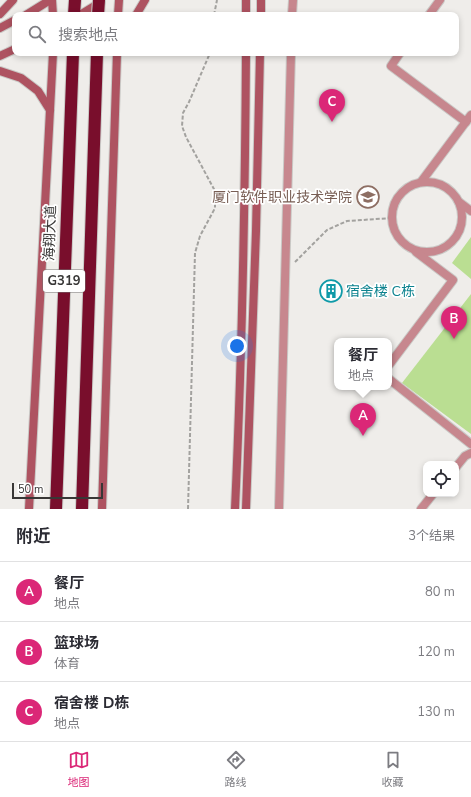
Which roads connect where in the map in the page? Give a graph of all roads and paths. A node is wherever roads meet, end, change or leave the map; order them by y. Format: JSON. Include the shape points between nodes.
{"nodes":[{"id":1,"x":13,"y":0,"type":"edge"},
{"id":2,"x":51,"y":0,"type":"edge"},
{"id":3,"x":75,"y":0,"type":"edge"},
{"id":4,"x":99,"y":0,"type":"edge"},
{"id":5,"x":104,"y":0,"type":"edge"},
{"id":6,"x":119,"y":0,"type":"edge"},
{"id":7,"x":145,"y":0,"type":"edge"},
{"id":8,"x":216,"y":0,"type":"edge"},
{"id":9,"x":246,"y":0,"type":"edge"},
{"id":10,"x":261,"y":0,"type":"edge"},
{"id":11,"x":293,"y":0,"type":"edge"},
{"id":12,"x":440,"y":0,"type":"edge"},
{"id":13,"x":31,"y":12,"type":"edge"},
{"id":14,"x":53,"y":12,"type":"edge"},
{"id":15,"x":74,"y":12,"type":"edge"},
{"id":16,"x":85,"y":12,"type":"edge"},
{"id":17,"x":98,"y":12,"type":"edge"},
{"id":18,"x":118,"y":12,"type":"edge"},
{"id":19,"x":138,"y":12,"type":"edge"},
{"id":20,"x":214,"y":12,"type":"edge"},
{"id":21,"x":246,"y":12,"type":"edge"},
{"id":22,"x":261,"y":12,"type":"edge"},
{"id":23,"x":292,"y":12,"type":"edge"},
{"id":24,"x":431,"y":12,"type":"edge"},
{"id":25,"x":0,"y":14,"type":"edge"},
{"id":26,"x":12,"y":22,"type":"edge"},
{"id":27,"x":0,"y":28,"type":"edge"},
{"id":28,"x":12,"y":50,"type":"edge"},
{"id":29,"x":0,"y":56,"type":"edge"},
{"id":30,"x":53,"y":56,"type":"edge"},
{"id":31,"x":72,"y":56,"type":"edge"},
{"id":32,"x":97,"y":56,"type":"edge"},
{"id":33,"x":117,"y":56,"type":"edge"},
{"id":34,"x":120,"y":56,"type":"edge"},
{"id":35,"x":209,"y":56,"type":"edge"},
{"id":36,"x":246,"y":56,"type":"edge"},
{"id":37,"x":260,"y":56,"type":"edge"},
{"id":38,"x":291,"y":56,"type":"edge"},
{"id":39,"x":398,"y":56,"type":"edge"},
{"id":40,"x":117,"y":69,"type":"junction"},
{"id":41,"x":0,"y":71,"type":"edge"},
{"id":42,"x":50,"y":110,"type":"junction"},
{"id":43,"x":468,"y":119,"type":"edge"},
{"id":44,"x":421,"y":182,"type":"junction"},
{"id":45,"x":459,"y":202,"type":"junction"},
{"id":46,"x":471,"y":211,"type":"edge"},
{"id":47,"x":392,"y":218,"type":"junction"},
{"id":48,"x":415,"y":250,"type":"junction"},
{"id":49,"x":286,"y":270,"type":"junction"},
{"id":50,"x":392,"y":361,"type":"edge"},
{"id":51,"x":392,"y":381,"type":"edge"},
{"id":52,"x":471,"y":444,"type":"edge"},
{"id":53,"x":471,"y":453,"type":"edge"},
{"id":54,"x":459,"y":463,"type":"edge"},
{"id":55,"x":431,"y":497,"type":"edge"},
{"id":56,"x":29,"y":509,"type":"edge"},
{"id":57,"x":56,"y":509,"type":"edge"},
{"id":58,"x":82,"y":509,"type":"edge"},
{"id":59,"x":102,"y":509,"type":"edge"},
{"id":60,"x":188,"y":509,"type":"edge"},
{"id":61,"x":235,"y":509,"type":"edge"},
{"id":62,"x":246,"y":509,"type":"edge"},
{"id":63,"x":279,"y":509,"type":"edge"},
{"id":64,"x":421,"y":509,"type":"edge"}],
"edges":[{"from":1,"to":25,"type":"street"},
{"from":2,"to":13,"type":"street"},
{"from":2,"to":14,"type":"street"},
{"from":3,"to":15,"type":"highway"},
{"from":4,"to":17,"type":"highway","bridge":true},
{"from":5,"to":16,"type":"street"},
{"from":6,"to":18,"type":"street"},
{"from":7,"to":19,"type":"street"},
{"from":8,"to":20,"type":"path"},
{"from":9,"to":21,"type":"street"},
{"from":10,"to":22,"type":"street"},
{"from":11,"to":23,"type":"street"},
{"from":12,"to":24,"type":"street"},
{"from":26,"to":27,"type":"street"},
{"from":28,"to":29,"type":"street"},
{"from":30,"to":42,"type":"street"},
{"from":31,"to":57,"type":"highway","name":"海翔大道","number":"G319"},
{"from":32,"to":58,"type":"highway","number":"G319"},
{"from":33,"to":40,"type":"street"},
{"from":34,"to":40,"type":"street"},
{"from":35,"to":60,"type":"path","via":[[183,113],[182,126],[215,192],[215,208],[200,236],[195,253]]},
{"from":36,"to":61,"type":"street","via":[[240,405]]},
{"from":37,"to":62,"type":"street"},
{"from":38,"to":49,"type":"street"},
{"from":39,"to":43,"type":"street","via":[[391,66]]},
{"from":40,"to":59,"type":"street"},
{"from":41,"to":42,"type":"street","via":[[21,78],[38,91]]},
{"from":42,"to":56,"type":"street"},
{"from":43,"to":44,"type":"street"},
{"from":44,"to":45,"type":"street","via":[[433,182],[443,186],[452,192]]},
{"from":44,"to":47,"type":"street","via":[[402,193],[395,202]]},
{"from":45,"to":46,"type":"street"},
{"from":45,"to":48,"type":"street","via":[[462,224],[457,236],[449,245],[427,252]]},
{"from":47,"to":48,"type":"street","via":[[392,224],[404,245]]},
{"from":47,"to":49,"type":"path","via":[[347,221],[326,230]]},
{"from":48,"to":50,"type":"street","via":[[453,280]]},
{"from":49,"to":63,"type":"street"},
{"from":51,"to":52,"type":"street"},
{"from":53,"to":54,"type":"street"},
{"from":55,"to":64,"type":"street"}]}
